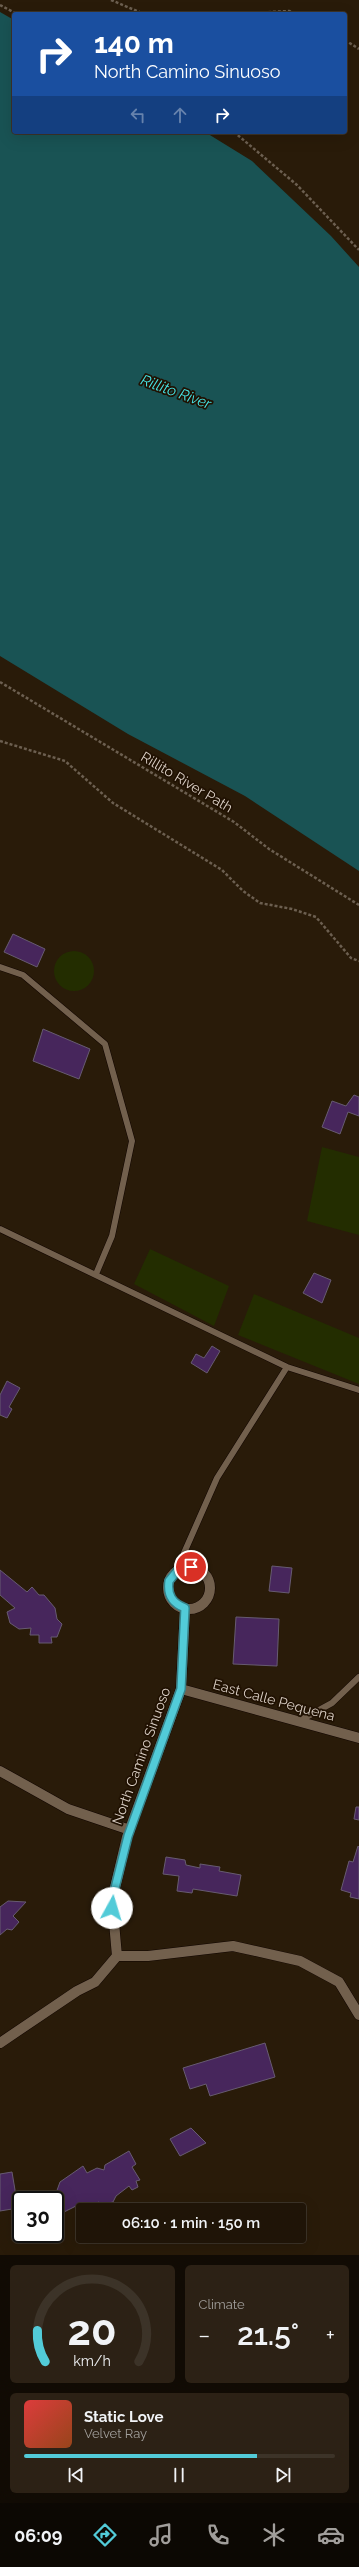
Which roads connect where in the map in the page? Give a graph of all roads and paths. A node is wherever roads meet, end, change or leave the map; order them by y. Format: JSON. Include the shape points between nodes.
{"nodes":[{"id":1,"x":111,"y":0,"type":"edge"},
{"id":2,"x":0,"y":5,"type":"edge"},
{"id":3,"x":13,"y":12,"type":"edge"},
{"id":4,"x":139,"y":12,"type":"edge"},
{"id":5,"x":347,"y":41,"type":"edge"},
{"id":6,"x":359,"y":48,"type":"edge"},
{"id":7,"x":236,"y":134,"type":"edge"},
{"id":8,"x":359,"y":250,"type":"edge"},
{"id":9,"x":0,"y":682,"type":"edge"},
{"id":10,"x":0,"y":741,"type":"edge"},
{"id":11,"x":359,"y":905,"type":"edge"},
{"id":12,"x":359,"y":961,"type":"edge"},
{"id":13,"x":0,"y":967,"type":"edge"},
{"id":14,"x":0,"y":1228,"type":"edge"},
{"id":15,"x":96,"y":1274,"type":"junction"},
{"id":16,"x":287,"y":1367,"type":"junction"},
{"id":17,"x":359,"y":1390,"type":"edge"},
{"id":18,"x":184,"y":1567,"type":"junction"},
{"id":19,"x":185,"y":1608,"type":"junction"},
{"id":20,"x":359,"y":1677,"type":"edge"},
{"id":21,"x":181,"y":1689,"type":"junction"},
{"id":22,"x":297,"y":1722,"type":"junction"},
{"id":23,"x":357,"y":1739,"type":"edge"},
{"id":24,"x":0,"y":1771,"type":"edge"},
{"id":25,"x":130,"y":1830,"type":"junction"},
{"id":26,"x":117,"y":1956,"type":"junction"},
{"id":27,"x":359,"y":2015,"type":"edge"},
{"id":28,"x":0,"y":2043,"type":"edge"}],
"edges":[{"from":1,"to":4,"type":"path"},
{"from":2,"to":3,"type":"path"},
{"from":5,"to":6,"type":"path"},
{"from":7,"to":8,"type":"path","via":[[297,185]]},
{"from":9,"to":11,"type":"path","name":"Rillito River Path","via":[[234,822],[269,849]]},
{"from":10,"to":12,"type":"path","via":[[65,761],[113,803],[222,870],[243,891],[260,903],[316,917],[351,958]]},
{"from":13,"to":15,"type":"lane","via":[[23,975],[105,1044],[132,1140],[112,1236]]},
{"from":14,"to":15,"type":"lane"},
{"from":15,"to":16,"type":"lane"},
{"from":16,"to":17,"type":"lane"},
{"from":16,"to":18,"type":"lane","via":[[217,1478],[184,1553]]},
{"from":18,"to":19,"type":"street","via":[[173,1574],[168,1588],[173,1601]]},
{"from":18,"to":19,"type":"street","via":[[203,1572],[209,1584],[208,1597],[204,1602],[192,1608]]},
{"from":19,"to":21,"type":"street","name":"North Camino Sinuoso"},
{"from":20,"to":22,"type":"lane","via":[[332,1703]]},
{"from":21,"to":22,"type":"street","name":"East Calle Pequena"},
{"from":21,"to":25,"type":"street","name":"North Camino Sinuoso"},
{"from":22,"to":23,"type":"street","name":"East Calle Pequena"},
{"from":24,"to":25,"type":"street","via":[[68,1809]]},
{"from":25,"to":26,"type":"street","name":"North Camino Sinuoso","via":[[112,1900]]},
{"from":26,"to":27,"type":"street","via":[[148,1956],[233,1946],[300,1961],[339,1982]]},
{"from":26,"to":28,"type":"street","via":[[95,1982],[77,1991]]}]}
